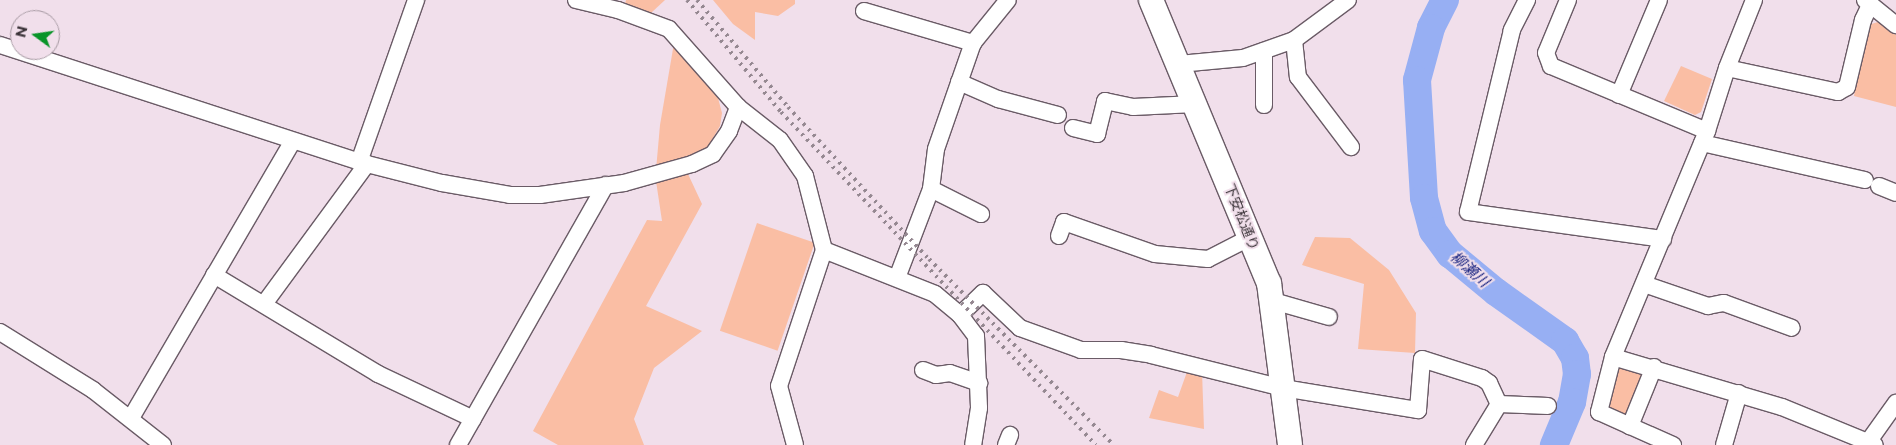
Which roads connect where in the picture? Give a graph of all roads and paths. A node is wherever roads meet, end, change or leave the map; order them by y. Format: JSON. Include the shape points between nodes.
{"nodes":[{"id":1,"x":416,"y":0,"type":"edge"},
{"id":2,"x":576,"y":0,"type":"edge"},
{"id":3,"x":1008,"y":0,"type":"edge"},
{"id":4,"x":1151,"y":0,"type":"edge"},
{"id":5,"x":1348,"y":0,"type":"edge"},
{"id":6,"x":1527,"y":0,"type":"edge"},
{"id":7,"x":1568,"y":0,"type":"edge"},
{"id":8,"x":1659,"y":0,"type":"edge"},
{"id":9,"x":1754,"y":0,"type":"edge"},
{"id":10,"x":1867,"y":3,"type":"edge"},
{"id":11,"x":864,"y":11,"type":"dead end"},
{"id":12,"x":1896,"y":24,"type":"edge"},
{"id":13,"x":1294,"y":40,"type":"junction"},
{"id":14,"x":973,"y":43,"type":"junction"},
{"id":15,"x":0,"y":45,"type":"edge"},
{"id":16,"x":1264,"y":51,"type":"junction"},
{"id":17,"x":1179,"y":64,"type":"junction"},
{"id":18,"x":1727,"y":68,"type":"junction"},
{"id":19,"x":959,"y":82,"type":"junction"},
{"id":20,"x":1619,"y":95,"type":"junction"},
{"id":21,"x":1195,"y":104,"type":"junction"},
{"id":22,"x":1264,"y":105,"type":"dead end"},
{"id":23,"x":738,"y":107,"type":"junction"},
{"id":24,"x":1058,"y":115,"type":"dead end"},
{"id":25,"x":1074,"y":128,"type":"dead end"},
{"id":26,"x":1704,"y":137,"type":"junction"},
{"id":27,"x":292,"y":142,"type":"junction"},
{"id":28,"x":1352,"y":147,"type":"dead end"},
{"id":29,"x":363,"y":163,"type":"junction"},
{"id":30,"x":606,"y":185,"type":"junction"},
{"id":31,"x":931,"y":190,"type":"junction"},
{"id":32,"x":1896,"y":193,"type":"edge"},
{"id":33,"x":981,"y":214,"type":"dead end"},
{"id":34,"x":1059,"y":236,"type":"dead end"},
{"id":35,"x":1251,"y":237,"type":"junction"},
{"id":36,"x":1663,"y":239,"type":"junction"},
{"id":37,"x":824,"y":250,"type":"junction"},
{"id":38,"x":214,"y":276,"type":"junction"},
{"id":39,"x":897,"y":278,"type":"junction"},
{"id":40,"x":1644,"y":284,"type":"junction"},
{"id":41,"x":1273,"y":301,"type":"junction"},
{"id":42,"x":264,"y":304,"type":"junction"},
{"id":43,"x":960,"y":316,"type":"junction"},
{"id":44,"x":1329,"y":317,"type":"dead end"},
{"id":45,"x":1792,"y":328,"type":"dead end"},
{"id":46,"x":0,"y":332,"type":"edge"},
{"id":47,"x":1613,"y":357,"type":"junction"},
{"id":48,"x":1654,"y":366,"type":"junction"},
{"id":49,"x":923,"y":370,"type":"dead end"},
{"id":50,"x":979,"y":383,"type":"junction"},
{"id":51,"x":1282,"y":388,"type":"junction"},
{"id":52,"x":1739,"y":393,"type":"junction"},
{"id":53,"x":1896,"y":403,"type":"edge"},
{"id":54,"x":1499,"y":404,"type":"junction"},
{"id":55,"x":1548,"y":406,"type":"dead end"},
{"id":56,"x":131,"y":418,"type":"junction"},
{"id":57,"x":473,"y":419,"type":"junction"},
{"id":58,"x":1630,"y":426,"type":"junction"},
{"id":59,"x":1870,"y":444,"type":"edge"},
{"id":60,"x":163,"y":445,"type":"edge"},
{"id":61,"x":458,"y":445,"type":"edge"},
{"id":62,"x":795,"y":445,"type":"edge"},
{"id":63,"x":973,"y":445,"type":"edge"},
{"id":64,"x":1290,"y":445,"type":"edge"},
{"id":65,"x":1474,"y":445,"type":"edge"},
{"id":66,"x":1673,"y":445,"type":"edge"},
{"id":67,"x":1724,"y":445,"type":"edge"}],
"edges":[{"from":1,"to":29,"type":"street"},
{"from":2,"to":23,"type":"street","via":[[618,10],[669,29]]},
{"from":3,"to":14,"type":"street"},
{"from":4,"to":17,"type":"street","name":"下安松通り"},
{"from":5,"to":13,"type":"street"},
{"from":6,"to":36,"type":"street","via":[[1512,30],[1468,212]]},
{"from":7,"to":20,"type":"street","via":[[1546,52],[1551,66]]},
{"from":8,"to":20,"type":"street"},
{"from":9,"to":18,"type":"street"},
{"from":10,"to":12,"type":"street"},
{"from":10,"to":18,"type":"street","via":[[1847,87],[1838,92]]},
{"from":11,"to":14,"type":"street"},
{"from":13,"to":16,"type":"street"},
{"from":13,"to":28,"type":"street","via":[[1298,77]]},
{"from":14,"to":19,"type":"street"},
{"from":15,"to":27,"type":"street"},
{"from":16,"to":17,"type":"street","via":[[1243,58]]},
{"from":16,"to":22,"type":"street"},
{"from":17,"to":21,"type":"street","name":"下安松通り"},
{"from":18,"to":26,"type":"street"},
{"from":19,"to":24,"type":"street","via":[[998,99]]},
{"from":19,"to":31,"type":"street","via":[[936,149]]},
{"from":20,"to":26,"type":"street"},
{"from":21,"to":25,"type":"street","via":[[1133,107],[1105,101],[1097,134]]},
{"from":21,"to":35,"type":"street","name":"下安松通り"},
{"from":23,"to":30,"type":"street","via":[[729,131],[713,154],[672,171]]},
{"from":23,"to":37,"type":"street","via":[[780,140],[804,176]]},
{"from":26,"to":32,"type":"street","via":[[1872,183]]},
{"from":26,"to":36,"type":"street"},
{"from":27,"to":29,"type":"street"},
{"from":27,"to":38,"type":"street"},
{"from":29,"to":30,"type":"street","via":[[442,184],[510,195],[540,195]]},
{"from":29,"to":42,"type":"street"},
{"from":30,"to":57,"type":"street"},
{"from":31,"to":33,"type":"street"},
{"from":31,"to":39,"type":"street"},
{"from":34,"to":35,"type":"street","via":[[1064,222],[1155,254],[1208,259]]},
{"from":35,"to":41,"type":"street","name":"下安松通り"},
{"from":36,"to":40,"type":"street"},
{"from":37,"to":39,"type":"street"},
{"from":37,"to":62,"type":"street","via":[[779,386]]},
{"from":38,"to":42,"type":"street"},
{"from":38,"to":56,"type":"street"},
{"from":39,"to":43,"type":"street","via":[[936,294]]},
{"from":40,"to":45,"type":"street","via":[[1708,306],[1724,303]]},
{"from":40,"to":47,"type":"street"},
{"from":41,"to":44,"type":"street"},
{"from":41,"to":51,"type":"street","name":"下安松通り"},
{"from":42,"to":57,"type":"street","via":[[378,374]]},
{"from":43,"to":50,"type":"street","via":[[976,336]]},
{"from":43,"to":51,"type":"street","via":[[983,293],[1020,328],[1081,350],[1152,354]]},
{"from":46,"to":56,"type":"street"},
{"from":47,"to":48,"type":"street"},
{"from":47,"to":58,"type":"street","via":[[1599,412]]},
{"from":48,"to":52,"type":"street"},
{"from":48,"to":58,"type":"street"},
{"from":49,"to":50,"type":"street","via":[[936,374],[950,373]]},
{"from":50,"to":63,"type":"street"},
{"from":51,"to":54,"type":"street","via":[[1418,410],[1422,359],[1482,378],[1489,383]]},
{"from":51,"to":64,"type":"street","name":"下安松通り"},
{"from":52,"to":59,"type":"street","via":[[1812,418]]},
{"from":52,"to":67,"type":"street"},
{"from":53,"to":59,"type":"street"},
{"from":54,"to":55,"type":"street"},
{"from":54,"to":65,"type":"street"},
{"from":56,"to":60,"type":"street"},
{"from":57,"to":61,"type":"street"},
{"from":58,"to":66,"type":"street"}]}
